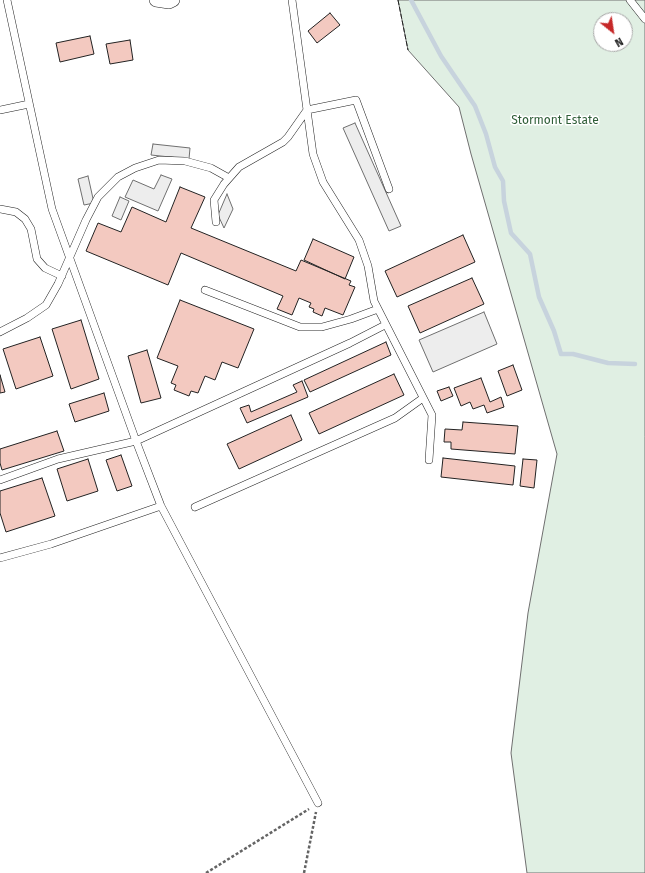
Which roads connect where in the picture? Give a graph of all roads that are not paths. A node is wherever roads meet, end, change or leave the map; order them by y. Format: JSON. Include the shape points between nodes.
{"nodes":[{"id":1,"x":7,"y":0,"type":"edge"},
{"id":2,"x":156,"y":0,"type":"edge"},
{"id":3,"x":173,"y":0,"type":"edge"},
{"id":4,"x":292,"y":0,"type":"edge"},
{"id":5,"x":630,"y":0,"type":"edge"},
{"id":6,"x":645,"y":19,"type":"edge"},
{"id":7,"x":30,"y":104,"type":"junction"},
{"id":8,"x":0,"y":110,"type":"edge"},
{"id":9,"x":307,"y":110,"type":"junction"},
{"id":10,"x":229,"y":178,"type":"junction"},
{"id":11,"x":389,"y":188,"type":"dead end"},
{"id":12,"x":0,"y":210,"type":"edge"},
{"id":13,"x":216,"y":222,"type":"dead end"},
{"id":14,"x":70,"y":257,"type":"junction"},
{"id":15,"x":62,"y":276,"type":"junction"},
{"id":16,"x":205,"y":290,"type":"dead end"},
{"id":17,"x":378,"y":309,"type":"junction"},
{"id":18,"x":385,"y":324,"type":"junction"},
{"id":19,"x":0,"y":332,"type":"edge"},
{"id":20,"x":423,"y":398,"type":"junction"},
{"id":21,"x":136,"y":441,"type":"junction"},
{"id":22,"x":429,"y":460,"type":"dead end"},
{"id":23,"x":0,"y":480,"type":"edge"},
{"id":24,"x":161,"y":506,"type":"junction"},
{"id":25,"x":195,"y":507,"type":"dead end"},
{"id":26,"x":0,"y":558,"type":"edge"},
{"id":27,"x":318,"y":803,"type":"road end"}],
"edges":[{"from":1,"to":7,"type":"lane"},
{"from":2,"to":3,"type":"street"},
{"from":4,"to":9,"type":"lane"},
{"from":5,"to":6,"type":"lane"},
{"from":7,"to":8,"type":"lane"},
{"from":7,"to":14,"type":"lane","via":[[52,209]]},
{"from":9,"to":10,"type":"lane","via":[[288,137],[239,167]]},
{"from":9,"to":11,"type":"lane","via":[[356,100]]},
{"from":9,"to":17,"type":"lane","via":[[313,154],[323,182],[359,240]]},
{"from":10,"to":13,"type":"lane","via":[[214,200]]},
{"from":10,"to":14,"type":"lane","via":[[210,168],[185,161],[159,160],[135,168],[118,177],[98,196]]},
{"from":12,"to":15,"type":"lane","via":[[16,212],[25,219],[31,229],[37,259],[45,268]]},
{"from":14,"to":15,"type":"lane"},
{"from":14,"to":21,"type":"lane"},
{"from":15,"to":19,"type":"lane","via":[[46,305],[28,318]]},
{"from":16,"to":17,"type":"lane","via":[[300,327],[322,327]]},
{"from":17,"to":18,"type":"lane"},
{"from":18,"to":20,"type":"lane"},
{"from":18,"to":21,"type":"lane"},
{"from":20,"to":22,"type":"lane","via":[[432,415]]},
{"from":20,"to":25,"type":"lane","via":[[395,418]]},
{"from":21,"to":23,"type":"lane","via":[[58,459]]},
{"from":21,"to":24,"type":"lane"},
{"from":24,"to":26,"type":"lane","via":[[51,544]]},
{"from":24,"to":27,"type":"lane"}]}
